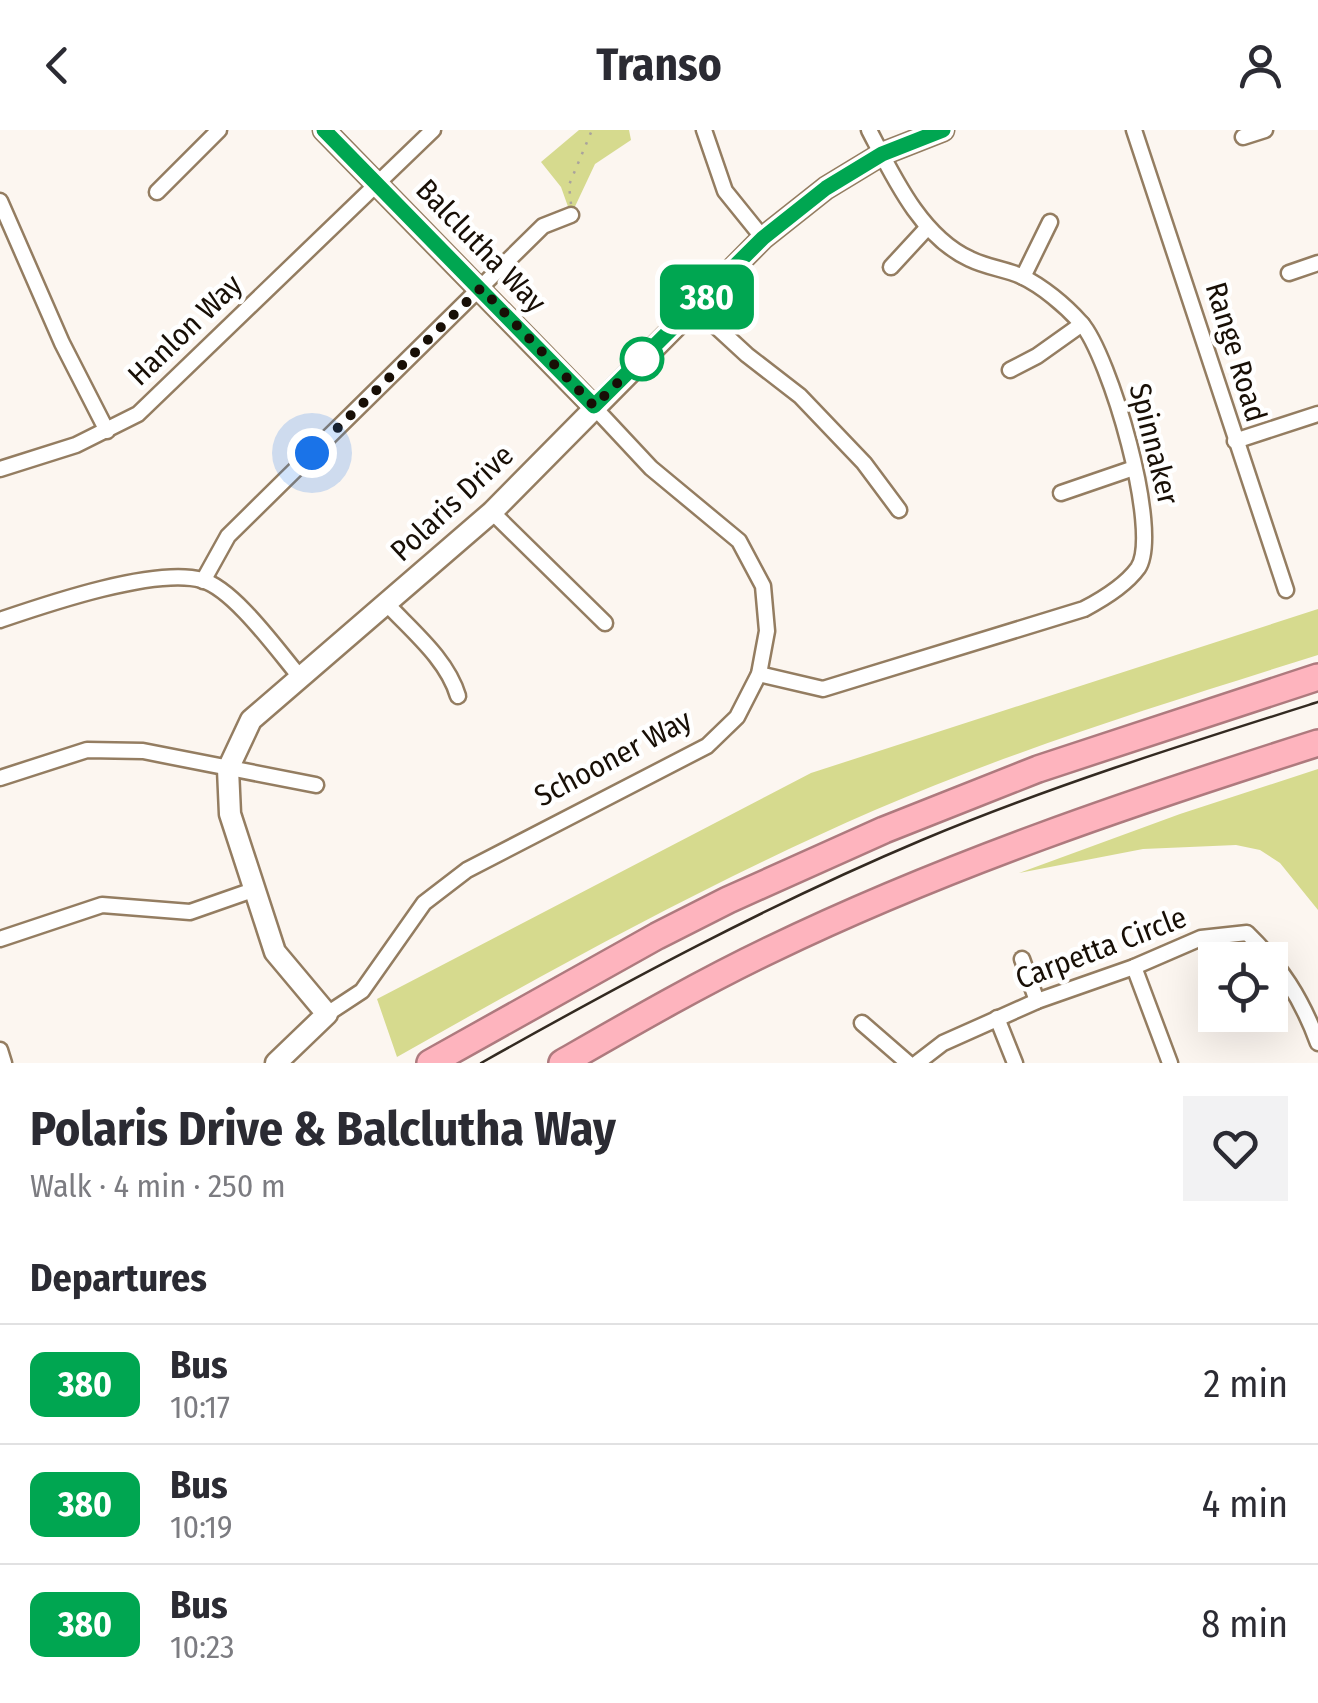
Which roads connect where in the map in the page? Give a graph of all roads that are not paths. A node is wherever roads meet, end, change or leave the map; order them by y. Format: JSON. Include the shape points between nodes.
{"nodes":[{"id":1,"x":219,"y":130,"type":"edge"},
{"id":2,"x":324,"y":130,"type":"edge"},
{"id":3,"x":434,"y":130,"type":"edge"},
{"id":4,"x":704,"y":130,"type":"edge"},
{"id":5,"x":869,"y":130,"type":"edge"},
{"id":6,"x":943,"y":130,"type":"edge"},
{"id":7,"x":1134,"y":130,"type":"edge"},
{"id":8,"x":1265,"y":130,"type":"edge"},
{"id":9,"x":1243,"y":137,"type":"dead end"},
{"id":10,"x":882,"y":154,"type":"junction"},
{"id":11,"x":377,"y":183,"type":"junction"},
{"id":12,"x":157,"y":192,"type":"dead end"},
{"id":13,"x":0,"y":200,"type":"edge"},
{"id":14,"x":571,"y":215,"type":"road end"},
{"id":15,"x":1050,"y":222,"type":"dead end"},
{"id":16,"x":927,"y":228,"type":"junction"},
{"id":17,"x":763,"y":238,"type":"junction"},
{"id":18,"x":1318,"y":263,"type":"edge"},
{"id":19,"x":890,"y":266,"type":"dead end"},
{"id":20,"x":1289,"y":273,"type":"dead end"},
{"id":21,"x":1023,"y":277,"type":"junction"},
{"id":22,"x":481,"y":288,"type":"junction"},
{"id":23,"x":696,"y":308,"type":"junction"},
{"id":24,"x":1082,"y":324,"type":"junction"},
{"id":25,"x":1010,"y":370,"type":"dead end"},
{"id":26,"x":594,"y":406,"type":"junction"},
{"id":27,"x":1318,"y":414,"type":"edge"},
{"id":28,"x":107,"y":431,"type":"junction"},
{"id":29,"x":1235,"y":440,"type":"junction"},
{"id":30,"x":1134,"y":468,"type":"junction"},
{"id":31,"x":0,"y":469,"type":"edge"},
{"id":32,"x":1061,"y":492,"type":"dead end"},
{"id":33,"x":899,"y":510,"type":"dead end"},
{"id":34,"x":492,"y":512,"type":"junction"},
{"id":35,"x":204,"y":580,"type":"junction"},
{"id":36,"x":1286,"y":590,"type":"dead end"},
{"id":37,"x":0,"y":601,"type":"edge"},
{"id":38,"x":386,"y":603,"type":"junction"},
{"id":39,"x":3,"y":619,"type":"edge"},
{"id":40,"x":605,"y":622,"type":"dead end"},
{"id":41,"x":759,"y":674,"type":"junction"},
{"id":42,"x":300,"y":677,"type":"junction"},
{"id":43,"x":1318,"y":677,"type":"edge"},
{"id":44,"x":458,"y":696,"type":"dead end"},
{"id":45,"x":1318,"y":742,"type":"edge"},
{"id":46,"x":228,"y":769,"type":"junction"},
{"id":47,"x":0,"y":778,"type":"edge"},
{"id":48,"x":316,"y":786,"type":"dead end"},
{"id":49,"x":254,"y":890,"type":"junction"},
{"id":50,"x":0,"y":939,"type":"edge"},
{"id":51,"x":1022,"y":959,"type":"dead end"},
{"id":52,"x":1134,"y":967,"type":"junction"},
{"id":53,"x":1037,"y":1001,"type":"junction"},
{"id":54,"x":328,"y":1014,"type":"junction"},
{"id":55,"x":997,"y":1018,"type":"junction"},
{"id":56,"x":862,"y":1023,"type":"dead end"},
{"id":57,"x":1318,"y":1042,"type":"edge"},
{"id":58,"x":0,"y":1050,"type":"edge"},
{"id":59,"x":4,"y":1063,"type":"edge"},
{"id":60,"x":276,"y":1063,"type":"edge"},
{"id":61,"x":430,"y":1063,"type":"edge"},
{"id":62,"x":562,"y":1063,"type":"edge"},
{"id":63,"x":908,"y":1063,"type":"edge"},
{"id":64,"x":916,"y":1063,"type":"edge"},
{"id":65,"x":1015,"y":1063,"type":"edge"},
{"id":66,"x":1170,"y":1063,"type":"edge"}],
"edges":[{"from":1,"to":12,"type":"street"},
{"from":2,"to":11,"type":"street","name":"Balclutha Way"},
{"from":3,"to":11,"type":"street","name":"Hanlon Way"},
{"from":4,"to":17,"type":"street","via":[[725,191]]},
{"from":5,"to":10,"type":"street","name":"Spinnaker"},
{"from":6,"to":10,"type":"street","name":"Polaris Drive"},
{"from":7,"to":29,"type":"street","name":"Range Road"},
{"from":8,"to":9,"type":"street"},
{"from":10,"to":16,"type":"street","name":"Spinnaker"},
{"from":10,"to":17,"type":"street","name":"Polaris Drive"},
{"from":11,"to":22,"type":"street","name":"Balclutha Way"},
{"from":11,"to":28,"type":"street","name":"Hanlon Way","via":[[138,414]]},
{"from":13,"to":28,"type":"street"},
{"from":14,"to":22,"type":"street","via":[[542,226]]},
{"from":15,"to":21,"type":"street"},
{"from":16,"to":19,"type":"street"},
{"from":16,"to":21,"type":"street","name":"Spinnaker","via":[[968,259]]},
{"from":17,"to":23,"type":"street","name":"Polaris Drive"},
{"from":18,"to":20,"type":"street"},
{"from":21,"to":24,"type":"street","name":"Spinnaker"},
{"from":22,"to":26,"type":"street","name":"Balclutha Way"},
{"from":22,"to":35,"type":"street","via":[[228,536]]},
{"from":23,"to":26,"type":"street","name":"Polaris Drive"},
{"from":23,"to":33,"type":"street","via":[[800,396]]},
{"from":24,"to":25,"type":"street"},
{"from":24,"to":30,"type":"street","name":"Spinnaker","via":[[1106,370]]},
{"from":26,"to":34,"type":"street","name":"Polaris Drive"},
{"from":26,"to":41,"type":"street","name":"Schooner Way","via":[[651,468],[740,541],[763,586],[767,631]]},
{"from":27,"to":29,"type":"street"},
{"from":28,"to":31,"type":"street","name":"Hanlon Way"},
{"from":29,"to":36,"type":"street","name":"Range Road"},
{"from":30,"to":32,"type":"street"},
{"from":30,"to":41,"type":"street","name":"Spinnaker","via":[[1146,528],[1140,566],[1106,598],[823,690]]},
{"from":34,"to":38,"type":"street","name":"Polaris Drive"},
{"from":34,"to":40,"type":"street"},
{"from":35,"to":39,"type":"street","via":[[127,584]]},
{"from":35,"to":42,"type":"street","via":[[243,611]]},
{"from":37,"to":39,"type":"street"},
{"from":38,"to":42,"type":"street","name":"Polaris Drive"},
{"from":38,"to":44,"type":"street","via":[[442,664]]},
{"from":41,"to":54,"type":"street","name":"Schooner Way","via":[[737,717],[706,746],[468,870],[424,902],[362,991]]},
{"from":42,"to":46,"type":"street","name":"Polaris Drive","via":[[251,720]]},
{"from":43,"to":61,"type":"highway","via":[[1084,752],[884,830],[657,936]]},
{"from":45,"to":62,"type":"highway","via":[[1068,826],[841,917]]},
{"from":46,"to":47,"type":"street","via":[[143,751],[87,750]]},
{"from":46,"to":48,"type":"street"},
{"from":46,"to":49,"type":"street","name":"Polaris Drive","via":[[230,814]]},
{"from":49,"to":50,"type":"street","via":[[190,912],[102,905]]},
{"from":49,"to":54,"type":"street","name":"Polaris Drive","via":[[275,952]]},
{"from":51,"to":53,"type":"street"},
{"from":52,"to":53,"type":"street","name":"Carpetta Circle"},
{"from":52,"to":57,"type":"street","name":"Carpetta Circle","via":[[1202,938],[1247,933],[1304,1005]]},
{"from":52,"to":66,"type":"street"},
{"from":53,"to":55,"type":"street","name":"Carpetta Circle"},
{"from":54,"to":60,"type":"street","name":"Schooner Way"},
{"from":55,"to":64,"type":"street","name":"Carpetta Circle"},
{"from":55,"to":65,"type":"street"},
{"from":56,"to":63,"type":"street"},
{"from":58,"to":59,"type":"street"}]}
